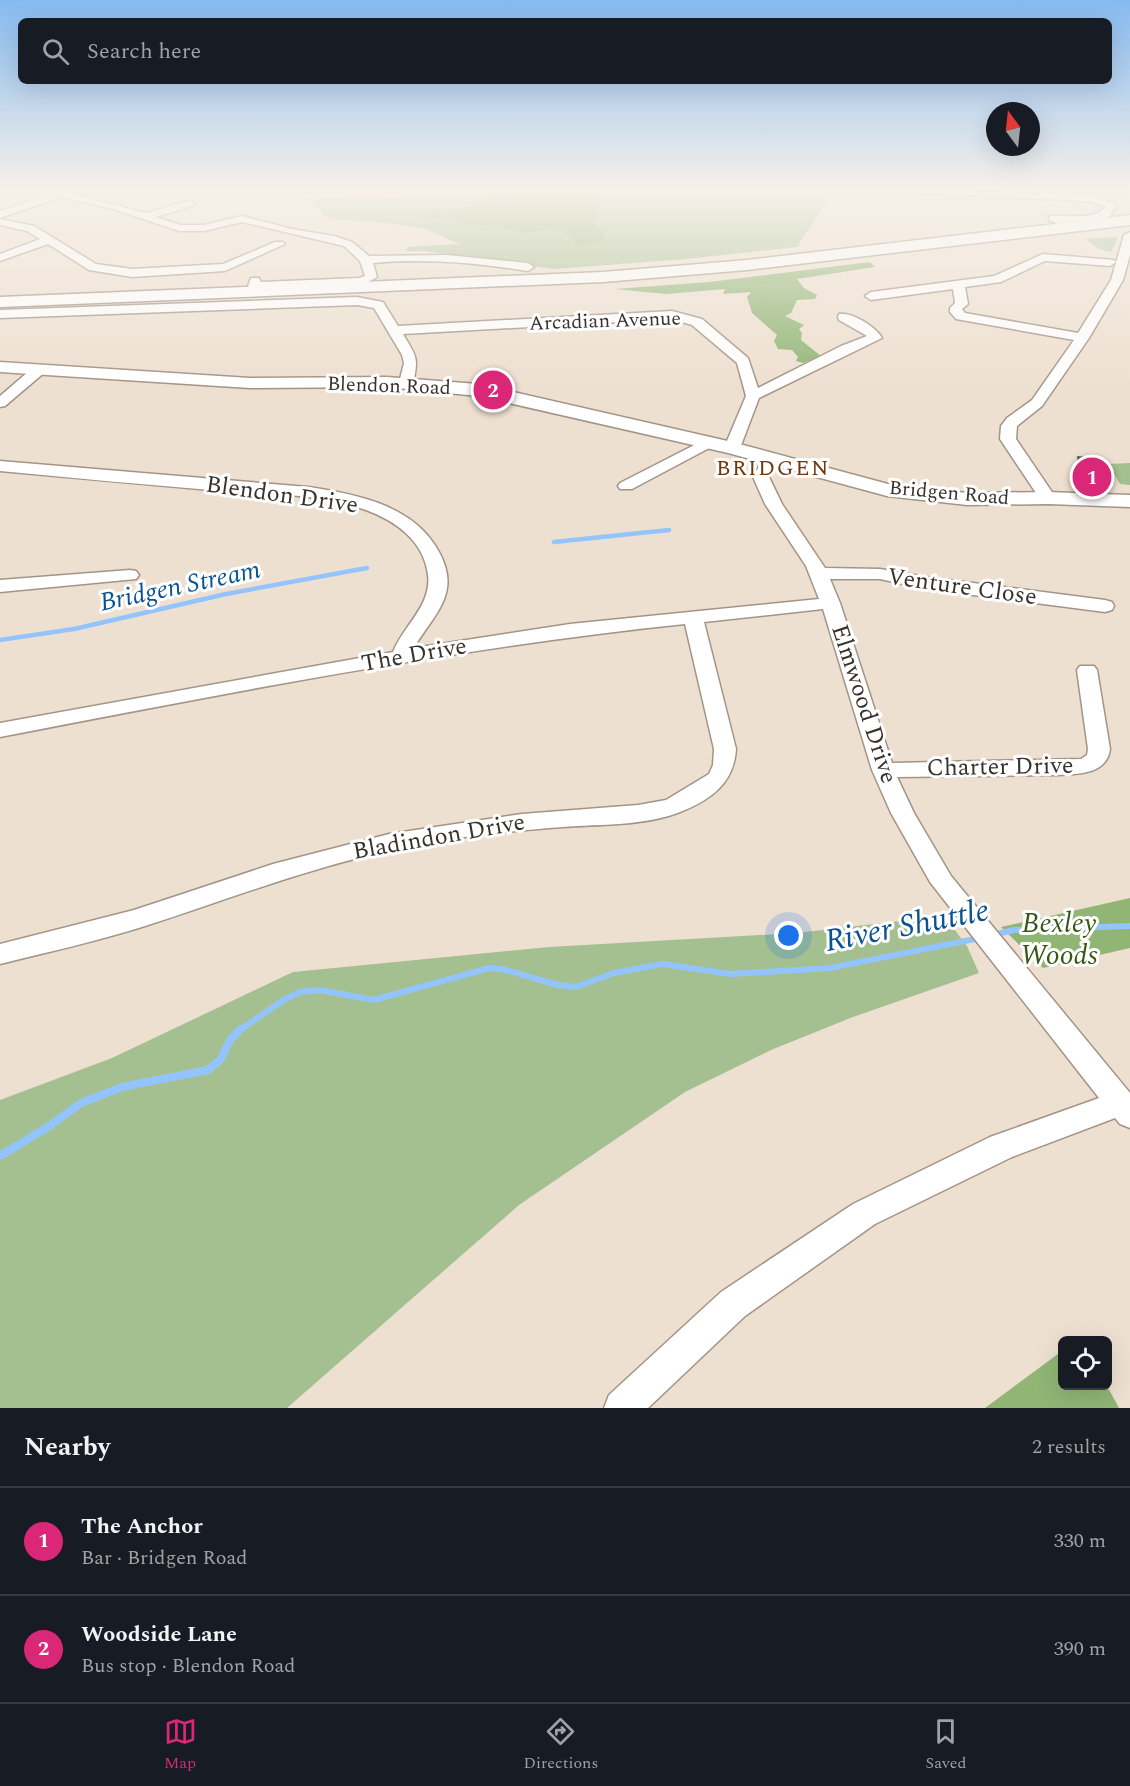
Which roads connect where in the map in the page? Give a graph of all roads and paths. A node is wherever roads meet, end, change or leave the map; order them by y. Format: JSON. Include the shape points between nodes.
{"nodes":[{"id":1,"x":74,"y":256,"type":"edge"},
{"id":2,"x":252,"y":256,"type":"edge"},
{"id":3,"x":361,"y":256,"type":"edge"},
{"id":4,"x":828,"y":256,"type":"edge"},
{"id":5,"x":924,"y":256,"type":"edge"},
{"id":6,"x":366,"y":260,"type":"junction"},
{"id":7,"x":528,"y":267,"type":"dead end"},
{"id":8,"x":1120,"y":267,"type":"edge"},
{"id":9,"x":255,"y":281,"type":"dead end"},
{"id":10,"x":958,"y":284,"type":"junction"},
{"id":11,"x":871,"y":296,"type":"dead end"},
{"id":12,"x":0,"y":300,"type":"edge"},
{"id":13,"x":0,"y":308,"type":"edge"},
{"id":14,"x":0,"y":314,"type":"edge"},
{"id":15,"x":844,"y":317,"type":"dead end"},
{"id":16,"x":395,"y":330,"type":"junction"},
{"id":17,"x":1083,"y":338,"type":"junction"},
{"id":18,"x":0,"y":367,"type":"edge"},
{"id":19,"x":40,"y":369,"type":"junction"},
{"id":20,"x":406,"y":383,"type":"junction"},
{"id":21,"x":753,"y":396,"type":"junction"},
{"id":22,"x":0,"y":403,"type":"edge"},
{"id":23,"x":708,"y":443,"type":"junction"},
{"id":24,"x":732,"y":448,"type":"junction"},
{"id":25,"x":771,"y":459,"type":"junction"},
{"id":26,"x":0,"y":466,"type":"edge"},
{"id":27,"x":626,"y":486,"type":"dead end"},
{"id":28,"x":1048,"y":498,"type":"junction"},
{"id":29,"x":1130,"y":501,"type":"edge"},
{"id":30,"x":819,"y":573,"type":"junction"},
{"id":31,"x":130,"y":575,"type":"dead end"},
{"id":32,"x":0,"y":586,"type":"edge"},
{"id":33,"x":831,"y":603,"type":"junction"},
{"id":34,"x":1105,"y":606,"type":"dead end"},
{"id":35,"x":693,"y":618,"type":"junction"},
{"id":36,"x":400,"y":658,"type":"junction"},
{"id":37,"x":1087,"y":670,"type":"dead end"},
{"id":38,"x":0,"y":730,"type":"edge"},
{"id":39,"x":883,"y":770,"type":"junction"},
{"id":40,"x":0,"y":954,"type":"edge"},
{"id":41,"x":1125,"y":1109,"type":"edge"},
{"id":42,"x":622,"y":1408,"type":"edge"}],
"edges":[{"from":1,"to":2,"type":"street","via":[[93,267],[132,273],[225,267]]},
{"from":3,"to":6,"type":"street"},
{"from":4,"to":12,"type":"highway","via":[[635,275],[528,281]]},
{"from":5,"to":13,"type":"highway","via":[[628,284]]},
{"from":6,"to":7,"type":"street","via":[[439,257]]},
{"from":6,"to":9,"type":"street","via":[[371,277],[362,282],[254,286]]},
{"from":8,"to":10,"type":"street","via":[[1043,257],[1002,278]]},
{"from":8,"to":17,"type":"street","via":[[1115,293]]},
{"from":10,"to":11,"type":"street"},
{"from":10,"to":17,"type":"street","via":[[962,304],[956,312],[961,316]]},
{"from":14,"to":16,"type":"street","via":[[363,301],[379,305]]},
{"from":15,"to":21,"type":"street","via":[[875,338]]},
{"from":16,"to":20,"type":"street","via":[[411,363]]},
{"from":16,"to":21,"type":"street","name":"Arcadian Avenue","via":[[682,316],[697,322],[739,356]]},
{"from":17,"to":28,"type":"street","via":[[1037,403],[1009,426],[1008,439]]},
{"from":18,"to":19,"type":"main road","name":"Blendon Road"},
{"from":19,"to":20,"type":"main road","name":"Blendon Road","via":[[250,383]]},
{"from":19,"to":22,"type":"street"},
{"from":20,"to":23,"type":"main road","name":"Blendon Road","via":[[500,394]]},
{"from":21,"to":24,"type":"street"},
{"from":23,"to":24,"type":"main road","name":"Blendon Road"},
{"from":23,"to":27,"type":"street"},
{"from":24,"to":25,"type":"main road","name":"Blendon Road"},
{"from":25,"to":28,"type":"main road","name":"Bridgen Road","via":[[922,495]]},
{"from":25,"to":30,"type":"street","name":"Elmwood Drive","via":[[761,477],[767,494]]},
{"from":26,"to":36,"type":"street","name":"Blendon Drive","via":[[297,492],[352,502],[393,516],[422,539],[433,557],[438,577],[433,602],[404,643]]},
{"from":28,"to":29,"type":"main road","name":"Bridgen Road"},
{"from":30,"to":33,"type":"street","name":"Elmwood Drive"},
{"from":30,"to":34,"type":"street","name":"Venture Close","via":[[880,574]]},
{"from":31,"to":32,"type":"street"},
{"from":33,"to":35,"type":"street","name":"The Drive"},
{"from":33,"to":39,"type":"street","name":"Elmwood Drive"},
{"from":35,"to":36,"type":"street","name":"The Drive","via":[[552,633]]},
{"from":35,"to":40,"type":"street","name":"Bladindon Drive","via":[[725,748],[718,778],[686,800],[638,813],[522,822],[371,846],[282,870],[137,919]]},
{"from":36,"to":38,"type":"street","name":"The Drive"},
{"from":37,"to":39,"type":"street","name":"Charter Drive","via":[[1099,749],[1098,758],[1092,763],[1059,768]]},
{"from":39,"to":41,"type":"street","name":"Elmwood Drive","via":[[942,882]]},
{"from":41,"to":42,"type":"street","via":[[1001,1147],[864,1214],[734,1304]]}]}
